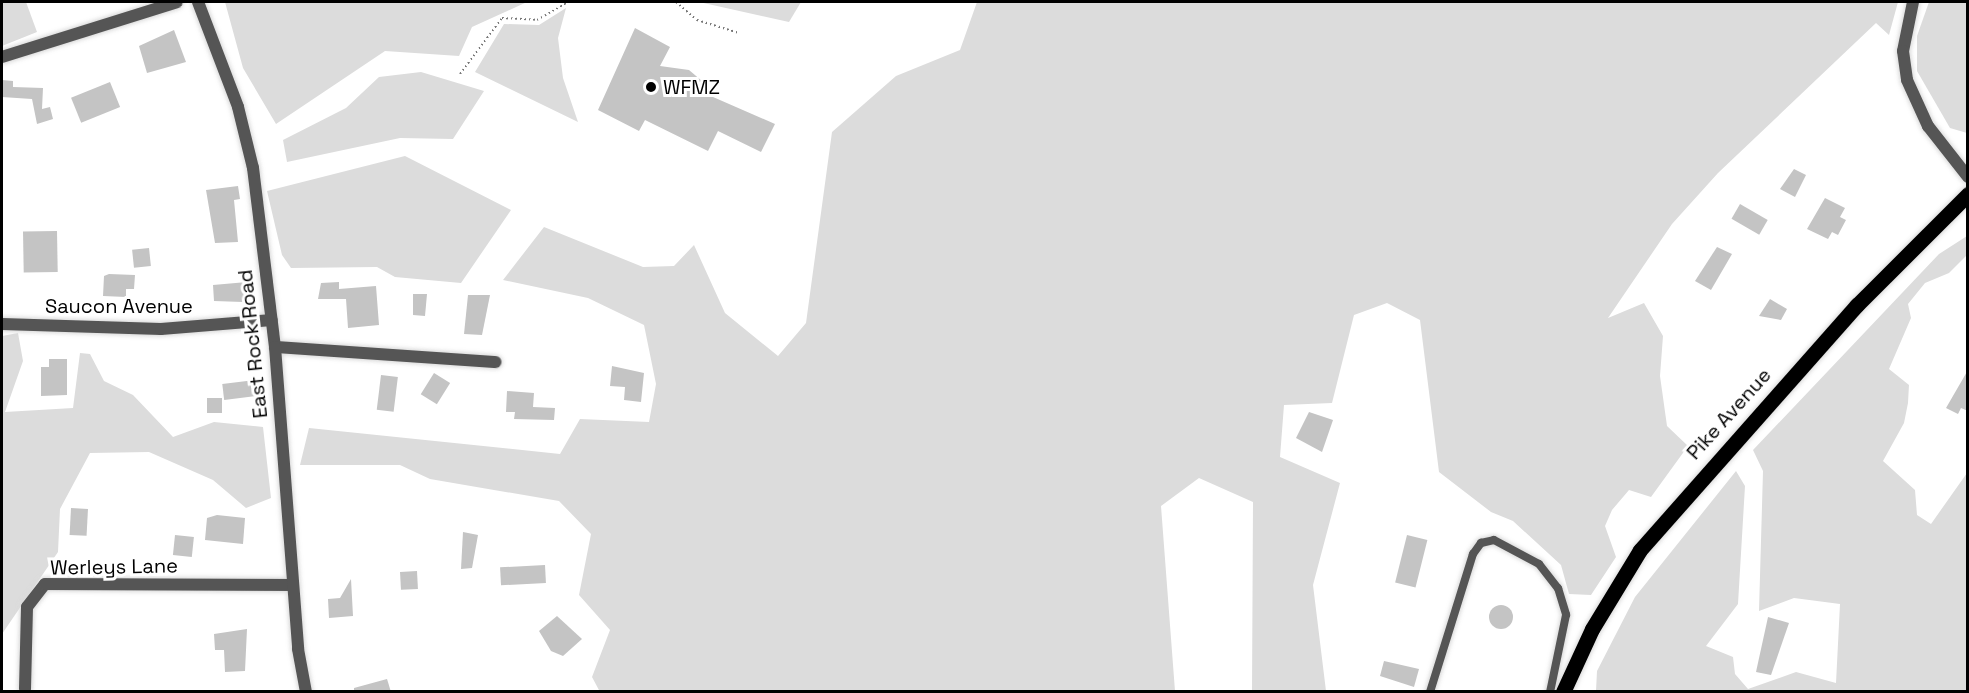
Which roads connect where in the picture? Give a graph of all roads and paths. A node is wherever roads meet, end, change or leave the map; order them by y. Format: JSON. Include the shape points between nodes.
{"nodes":[{"id":1,"x":177,"y":2,"type":"edge"},
{"id":2,"x":198,"y":2,"type":"edge"},
{"id":3,"x":568,"y":2,"type":"edge"},
{"id":4,"x":676,"y":2,"type":"edge"},
{"id":5,"x":1913,"y":2,"type":"edge"},
{"id":6,"x":739,"y":33,"type":"dead end"},
{"id":7,"x":2,"y":57,"type":"edge"},
{"id":8,"x":460,"y":74,"type":"dead end"},
{"id":9,"x":1968,"y":177,"type":"edge"},
{"id":10,"x":1968,"y":194,"type":"edge"},
{"id":11,"x":272,"y":320,"type":"junction"},
{"id":12,"x":2,"y":324,"type":"edge"},
{"id":13,"x":275,"y":347,"type":"junction"},
{"id":14,"x":495,"y":362,"type":"dead end"},
{"id":15,"x":293,"y":585,"type":"junction"},
{"id":16,"x":25,"y":689,"type":"dead end"},
{"id":17,"x":306,"y":692,"type":"edge"},
{"id":18,"x":1430,"y":692,"type":"edge"},
{"id":19,"x":1550,"y":692,"type":"edge"},
{"id":20,"x":1563,"y":692,"type":"edge"}],
"edges":[{"from":1,"to":7,"type":"street"},
{"from":2,"to":11,"type":"street","name":"East Rock Road","via":[[246,137]]},
{"from":3,"to":8,"type":"path","via":[[537,20],[502,18]]},
{"from":4,"to":6,"type":"path","via":[[697,20]]},
{"from":5,"to":9,"type":"street","via":[[1903,51],[1907,80],[1928,126]]},
{"from":10,"to":20,"type":"main road","name":"Pike Avenue","via":[[1841,322],[1640,550],[1592,629]]},
{"from":11,"to":12,"type":"street","name":"Saucon Avenue","via":[[161,329]]},
{"from":11,"to":13,"type":"street","name":"East Rock Road"},
{"from":13,"to":14,"type":"street"},
{"from":13,"to":15,"type":"street","name":"East Rock Road"},
{"from":15,"to":16,"type":"street","name":"Werleys Lane","via":[[45,584],[27,607]]},
{"from":15,"to":17,"type":"street","name":"East Rock Road"},
{"from":18,"to":19,"type":"lane","via":[[1473,554],[1481,543],[1494,540],[1539,564],[1561,595],[1566,615]]}]}
